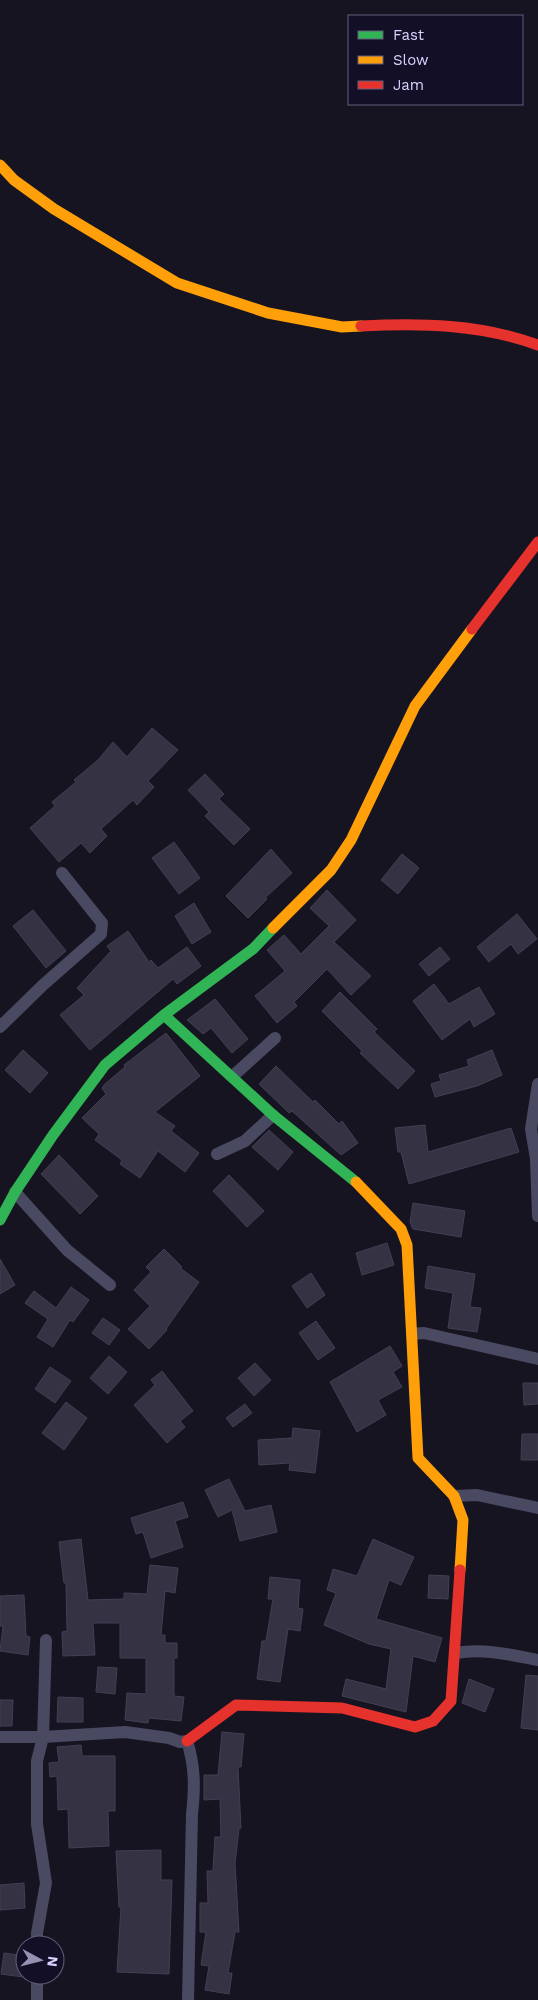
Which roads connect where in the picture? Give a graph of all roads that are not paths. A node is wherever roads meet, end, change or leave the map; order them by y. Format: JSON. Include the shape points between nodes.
{"nodes":[{"id":1,"x":0,"y":165,"type":"edge"},
{"id":2,"x":538,"y":345,"type":"edge"},
{"id":3,"x":538,"y":542,"type":"edge"},
{"id":4,"x":62,"y":873,"type":"dead end"},
{"id":5,"x":164,"y":1015,"type":"junction"},
{"id":6,"x":0,"y":1027,"type":"edge"},
{"id":7,"x":275,"y":1038,"type":"dead end"},
{"id":8,"x":233,"y":1076,"type":"junction"},
{"id":9,"x":538,"y":1084,"type":"edge"},
{"id":10,"x":274,"y":1115,"type":"junction"},
{"id":11,"x":217,"y":1154,"type":"dead end"},
{"id":12,"x":15,"y":1192,"type":"junction"},
{"id":13,"x":538,"y":1216,"type":"edge"},
{"id":14,"x":0,"y":1220,"type":"edge"},
{"id":15,"x":110,"y":1285,"type":"dead end"},
{"id":16,"x":412,"y":1334,"type":"junction"},
{"id":17,"x":538,"y":1359,"type":"edge"},
{"id":18,"x":454,"y":1496,"type":"junction"},
{"id":19,"x":538,"y":1508,"type":"edge"},
{"id":20,"x":46,"y":1640,"type":"dead end"},
{"id":21,"x":456,"y":1653,"type":"junction"},
{"id":22,"x":538,"y":1660,"type":"edge"},
{"id":23,"x":0,"y":1736,"type":"edge"},
{"id":24,"x":43,"y":1737,"type":"junction"},
{"id":25,"x":188,"y":1741,"type":"junction"},
{"id":26,"x":36,"y":1935,"type":"edge"},
{"id":27,"x":37,"y":1985,"type":"edge"},
{"id":28,"x":36,"y":2000,"type":"edge"},
{"id":29,"x":188,"y":2000,"type":"edge"}],
"edges":[{"from":1,"to":2,"type":"street","via":[[14,180],[54,210],[177,283],[268,313],[342,326],[407,324],[464,327],[506,334]]},
{"from":3,"to":5,"type":"street","via":[[415,706],[351,840],[331,870],[253,948]]},
{"from":4,"to":6,"type":"street","via":[[102,923],[101,934]]},
{"from":5,"to":8,"type":"street"},
{"from":5,"to":12,"type":"street","via":[[105,1065]]},
{"from":7,"to":8,"type":"street"},
{"from":8,"to":10,"type":"street"},
{"from":9,"to":13,"type":"street","via":[[531,1129],[536,1159]]},
{"from":10,"to":11,"type":"street","via":[[245,1142]]},
{"from":10,"to":16,"type":"street","via":[[362,1187],[401,1229],[406,1245]]},
{"from":12,"to":14,"type":"street"},
{"from":12,"to":15,"type":"street","via":[[67,1250]]},
{"from":16,"to":17,"type":"street","via":[[424,1332]]},
{"from":16,"to":18,"type":"street","via":[[418,1458]]},
{"from":18,"to":19,"type":"street","via":[[478,1496]]},
{"from":18,"to":21,"type":"street","via":[[463,1520]]},
{"from":20,"to":24,"type":"street"},
{"from":21,"to":22,"type":"street","via":[[508,1654]]},
{"from":21,"to":25,"type":"street","via":[[450,1702],[433,1721],[415,1727],[342,1708],[236,1705]]},
{"from":23,"to":24,"type":"street"},
{"from":24,"to":25,"type":"street","via":[[125,1732]]},
{"from":24,"to":26,"type":"street","via":[[37,1761],[37,1824],[46,1884]]},
{"from":25,"to":29,"type":"street","via":[[196,1784],[192,1814]]},
{"from":27,"to":28,"type":"street"}]}
